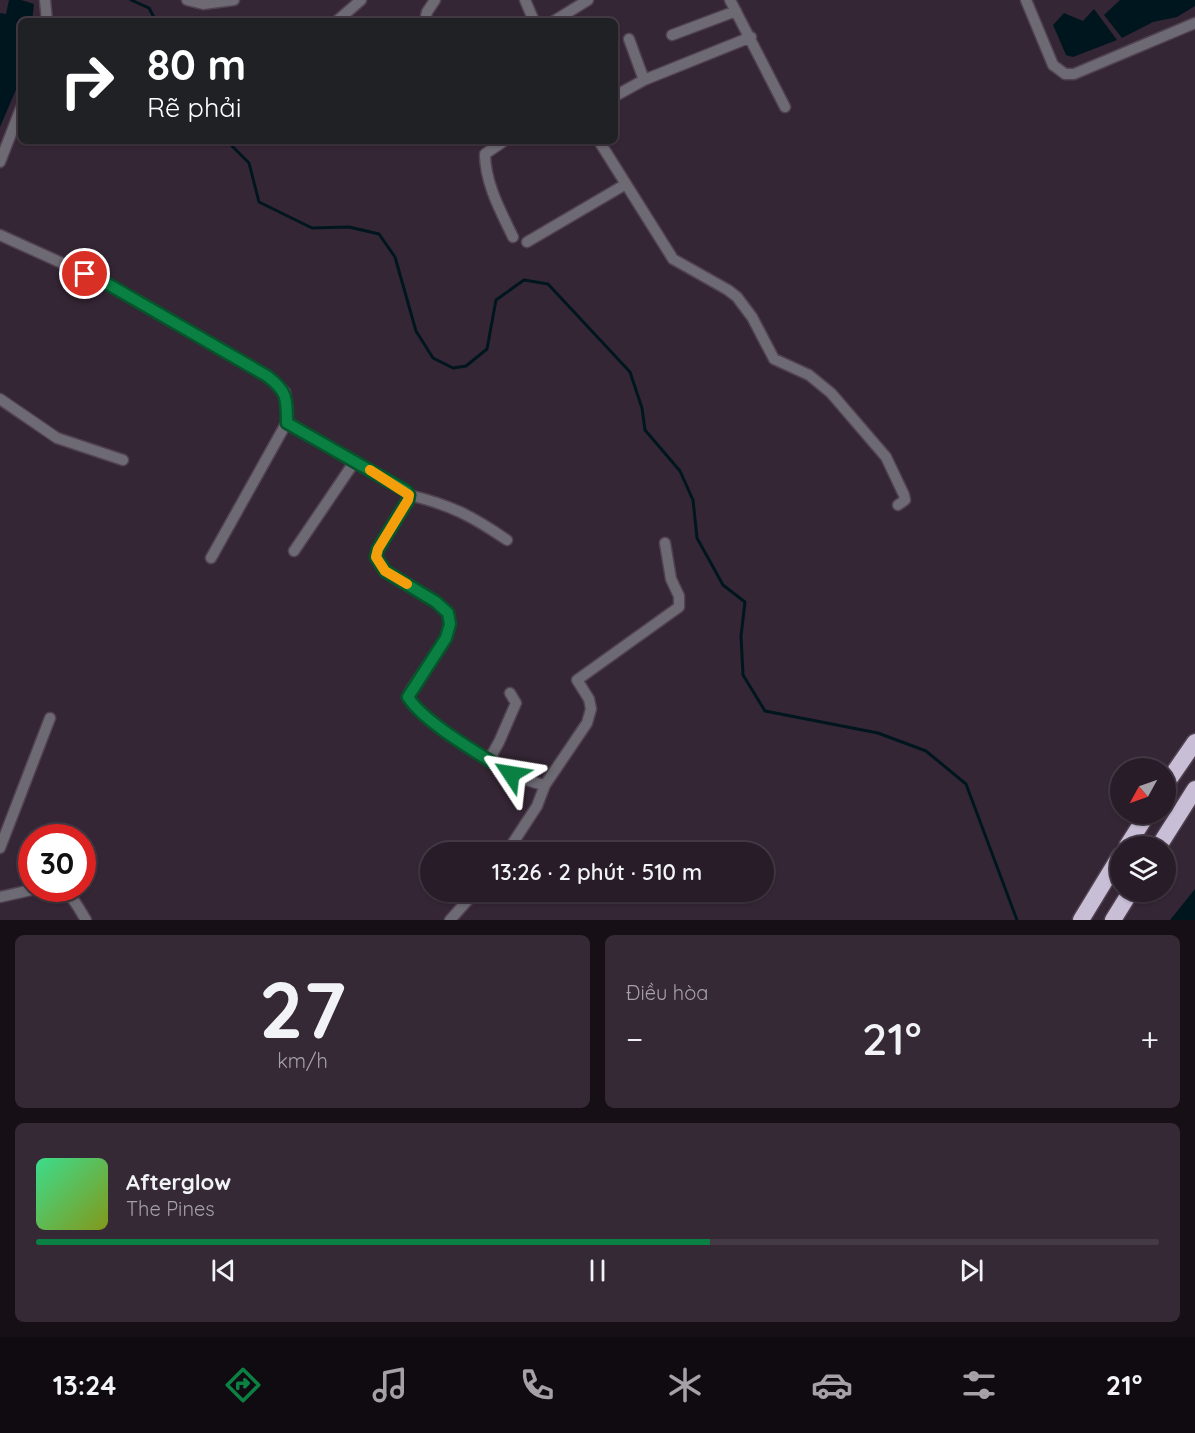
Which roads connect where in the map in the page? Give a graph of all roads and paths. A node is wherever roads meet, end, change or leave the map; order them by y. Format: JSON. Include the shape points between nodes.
{"nodes":[{"id":1,"x":45,"y":0,"type":"edge"},
{"id":2,"x":187,"y":0,"type":"edge"},
{"id":3,"x":234,"y":0,"type":"edge"},
{"id":4,"x":361,"y":0,"type":"edge"},
{"id":5,"x":435,"y":0,"type":"edge"},
{"id":6,"x":525,"y":0,"type":"edge"},
{"id":7,"x":588,"y":0,"type":"edge"},
{"id":8,"x":730,"y":0,"type":"edge"},
{"id":9,"x":1026,"y":0,"type":"edge"},
{"id":10,"x":736,"y":11,"type":"junction"},
{"id":11,"x":46,"y":18,"type":"edge"},
{"id":12,"x":340,"y":18,"type":"edge"},
{"id":13,"x":426,"y":18,"type":"edge"},
{"id":14,"x":533,"y":18,"type":"edge"},
{"id":15,"x":559,"y":18,"type":"edge"},
{"id":16,"x":1195,"y":23,"type":"edge"},
{"id":17,"x":672,"y":35,"type":"dead end"},
{"id":18,"x":751,"y":37,"type":"junction"},
{"id":19,"x":628,"y":39,"type":"dead end"},
{"id":20,"x":644,"y":80,"type":"junction"},
{"id":21,"x":618,"y":94,"type":"edge"},
{"id":22,"x":785,"y":107,"type":"dead end"},
{"id":23,"x":18,"y":116,"type":"edge"},
{"id":24,"x":500,"y":144,"type":"edge"},
{"id":25,"x":601,"y":144,"type":"edge"},
{"id":26,"x":0,"y":162,"type":"edge"},
{"id":27,"x":626,"y":184,"type":"junction"},
{"id":28,"x":0,"y":235,"type":"edge"},
{"id":29,"x":513,"y":237,"type":"dead end"},
{"id":30,"x":527,"y":242,"type":"dead end"},
{"id":31,"x":0,"y":399,"type":"edge"},
{"id":32,"x":287,"y":423,"type":"junction"},
{"id":33,"x":123,"y":460,"type":"dead end"},
{"id":34,"x":355,"y":461,"type":"junction"},
{"id":35,"x":409,"y":495,"type":"junction"},
{"id":36,"x":898,"y":505,"type":"dead end"},
{"id":37,"x":507,"y":540,"type":"dead end"},
{"id":38,"x":665,"y":543,"type":"dead end"},
{"id":39,"x":294,"y":551,"type":"dead end"},
{"id":40,"x":211,"y":558,"type":"dead end"},
{"id":41,"x":510,"y":693,"type":"dead end"},
{"id":42,"x":50,"y":718,"type":"dead end"},
{"id":43,"x":1195,"y":742,"type":"edge"},
{"id":44,"x":489,"y":760,"type":"junction"},
{"id":45,"x":1176,"y":770,"type":"edge"},
{"id":46,"x":545,"y":785,"type":"junction"},
{"id":47,"x":1195,"y":789,"type":"edge"},
{"id":48,"x":1165,"y":836,"type":"edge"},
{"id":49,"x":514,"y":842,"type":"edge"},
{"id":50,"x":0,"y":848,"type":"edge"},
{"id":51,"x":1110,"y":872,"type":"edge"},
{"id":52,"x":18,"y":893,"type":"edge"},
{"id":53,"x":0,"y":897,"type":"edge"},
{"id":54,"x":73,"y":902,"type":"edge"},
{"id":55,"x":466,"y":902,"type":"edge"},
{"id":56,"x":1124,"y":902,"type":"edge"},
{"id":57,"x":86,"y":920,"type":"edge"},
{"id":58,"x":450,"y":920,"type":"edge"},
{"id":59,"x":1081,"y":920,"type":"edge"},
{"id":60,"x":1113,"y":920,"type":"edge"}],
"edges":[{"from":1,"to":11,"type":"street"},
{"from":2,"to":3,"type":"street","via":[[203,4]]},
{"from":4,"to":12,"type":"street"},
{"from":5,"to":13,"type":"street"},
{"from":6,"to":14,"type":"street"},
{"from":7,"to":15,"type":"street"},
{"from":8,"to":10,"type":"street"},
{"from":9,"to":16,"type":"street","via":[[1053,64],[1065,74],[1074,74]]},
{"from":10,"to":17,"type":"street"},
{"from":10,"to":18,"type":"street"},
{"from":18,"to":20,"type":"street"},
{"from":18,"to":22,"type":"street"},
{"from":19,"to":20,"type":"street"},
{"from":20,"to":21,"type":"street"},
{"from":23,"to":26,"type":"street"},
{"from":24,"to":29,"type":"street","via":[[485,154],[485,165]]},
{"from":25,"to":27,"type":"street"},
{"from":27,"to":30,"type":"street"},
{"from":27,"to":36,"type":"street","via":[[673,259],[737,297],[774,359],[819,381],[879,448],[904,495]]},
{"from":28,"to":32,"type":"street","via":[[106,283],[267,376],[285,392]]},
{"from":31,"to":33,"type":"street","via":[[57,438]]},
{"from":32,"to":34,"type":"street"},
{"from":32,"to":40,"type":"street"},
{"from":34,"to":35,"type":"street"},
{"from":34,"to":39,"type":"street"},
{"from":35,"to":37,"type":"street","via":[[440,502]]},
{"from":35,"to":44,"type":"street","via":[[376,557],[385,571],[436,602],[448,613],[450,624],[446,638],[408,697],[418,710]]},
{"from":38,"to":46,"type":"street","via":[[679,606],[578,680],[589,699],[587,723]]},
{"from":41,"to":44,"type":"street","via":[[516,703]]},
{"from":42,"to":50,"type":"street"},
{"from":43,"to":45,"type":"highway"},
{"from":44,"to":46,"type":"street","via":[[531,783]]},
{"from":46,"to":49,"type":"street","via":[[537,806]]},
{"from":47,"to":48,"type":"highway"},
{"from":51,"to":59,"type":"highway"},
{"from":52,"to":53,"type":"street"},
{"from":54,"to":57,"type":"street"},
{"from":55,"to":58,"type":"street"},
{"from":56,"to":60,"type":"highway"}]}
